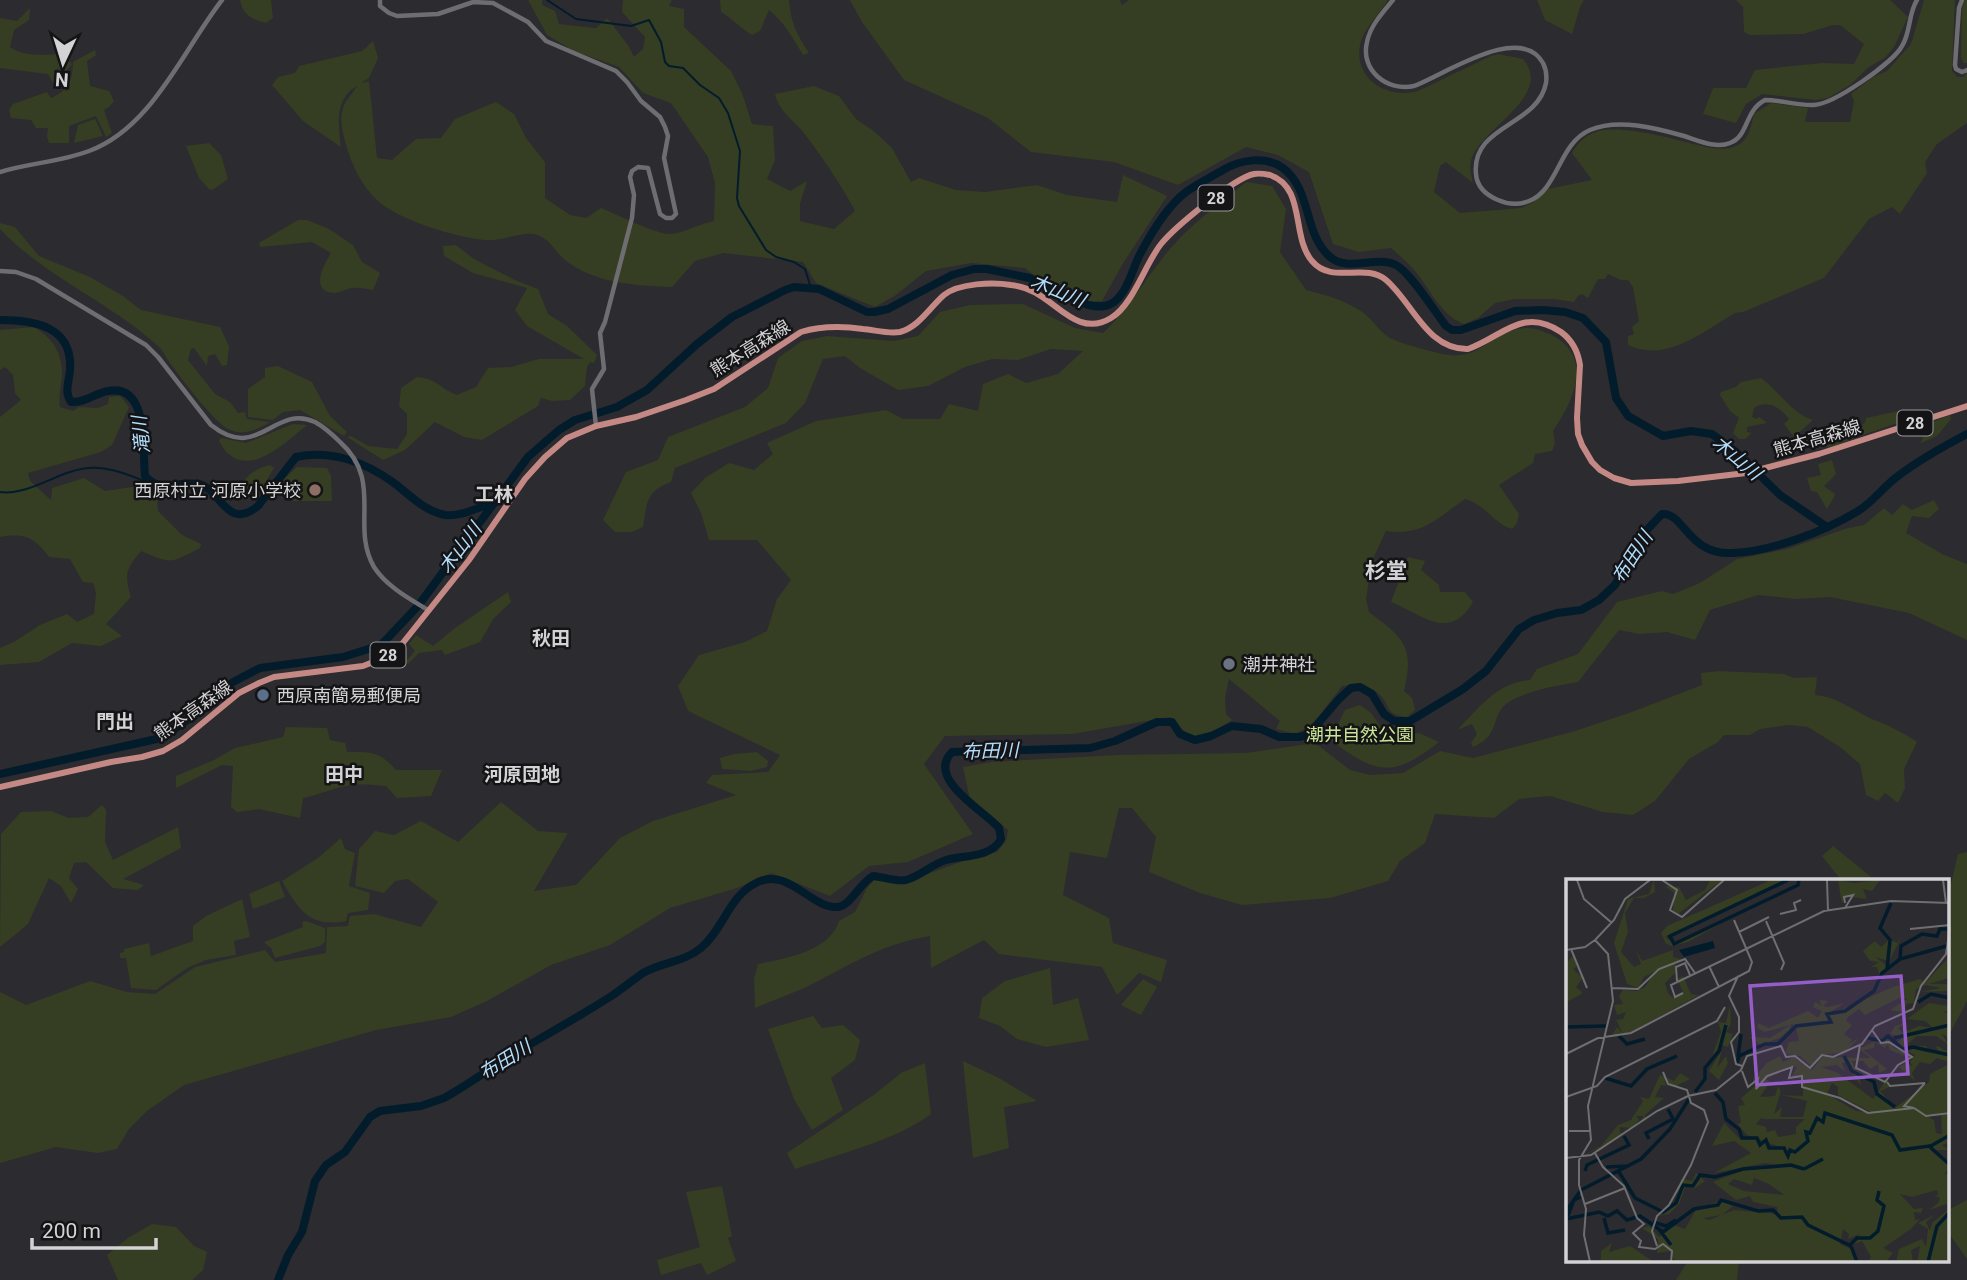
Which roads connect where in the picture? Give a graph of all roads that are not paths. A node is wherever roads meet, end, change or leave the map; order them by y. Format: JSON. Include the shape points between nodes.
{"nodes":[{"id":1,"x":222,"y":0,"type":"edge"},
{"id":2,"x":380,"y":0,"type":"edge"},
{"id":3,"x":1393,"y":0,"type":"edge"},
{"id":4,"x":1917,"y":0,"type":"edge"},
{"id":5,"x":1962,"y":0,"type":"edge"},
{"id":6,"x":1967,"y":70,"type":"edge"},
{"id":7,"x":0,"y":172,"type":"edge"},
{"id":8,"x":0,"y":271,"type":"edge"},
{"id":9,"x":1967,"y":407,"type":"edge"},
{"id":10,"x":596,"y":425,"type":"junction"},
{"id":11,"x":426,"y":608,"type":"junction"},
{"id":12,"x":0,"y":787,"type":"edge"}],
"edges":[{"from":1,"to":7,"type":"street","via":[[159,92],[125,131],[90,151]]},
{"from":2,"to":10,"type":"street","via":[[380,6],[397,16],[438,14],[473,2],[493,3],[528,22],[546,41],[616,71],[660,117],[668,136],[664,158],[676,214],[672,218],[660,214],[648,168],[632,171],[632,218],[600,333],[604,369],[592,389]]},
{"from":3,"to":4,"type":"street","via":[[1373,27],[1366,48],[1372,71],[1390,85],[1414,86],[1499,48],[1526,49],[1543,63],[1544,94],[1530,110],[1485,141],[1475,161],[1481,189],[1513,204],[1529,201],[1544,190],[1573,142],[1598,127],[1632,126],[1726,145],[1738,139],[1752,110],[1765,100],[1811,105],[1829,101],[1894,58],[1907,35]]},
{"from":5,"to":6,"type":"street","via":[[1955,65],[1962,72]]},
{"from":8,"to":11,"type":"street","via":[[36,279],[146,345],[222,433],[244,439],[302,418],[326,429],[352,455],[363,477],[371,560],[383,578]]},
{"from":9,"to":10,"type":"main road","name":"熊本高森線","number":"28","via":[[1746,473],[1643,484],[1621,481],[1592,462],[1578,434],[1579,355],[1563,333],[1539,322],[1521,322],[1468,349],[1444,344],[1377,274],[1331,273],[1313,262],[1304,249],[1291,194],[1280,181],[1253,174],[1168,236],[1123,306],[1098,323],[1063,314],[1039,294],[1010,285],[956,288],[909,329],[839,327],[801,332],[713,389],[636,417]]},
{"from":10,"to":11,"type":"main road","name":"熊本高森線","number":"28","via":[[567,438],[545,457],[469,560]]},
{"from":11,"to":12,"type":"main road","name":"熊本高森線","number":"28","via":[[402,644],[381,659],[259,683],[163,751]]}]}
